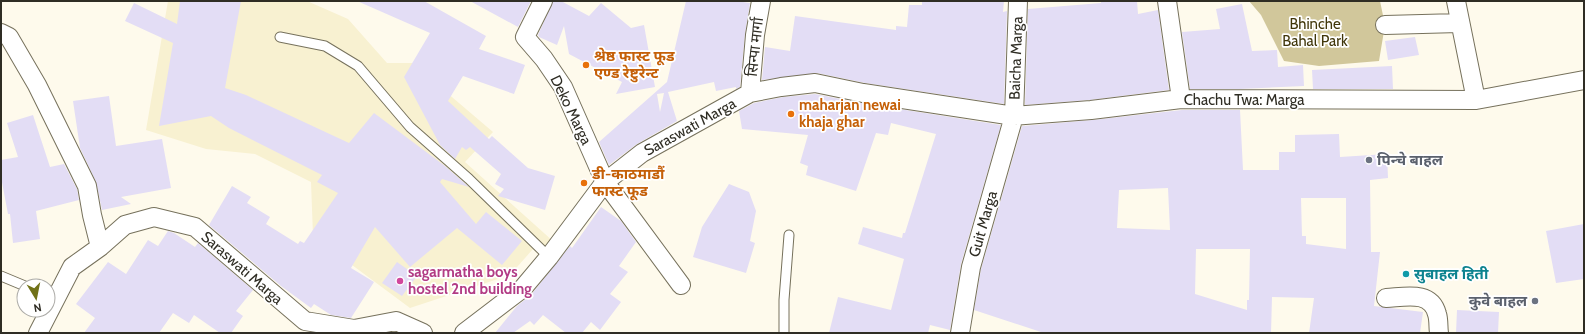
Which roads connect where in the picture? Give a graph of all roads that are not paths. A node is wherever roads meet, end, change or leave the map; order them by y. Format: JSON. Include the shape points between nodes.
{"nodes":[{"id":1,"x":543,"y":1,"type":"edge"},
{"id":2,"x":761,"y":1,"type":"edge"},
{"id":3,"x":1018,"y":1,"type":"edge"},
{"id":4,"x":1168,"y":1,"type":"edge"},
{"id":5,"x":1456,"y":1,"type":"edge"},
{"id":6,"x":1459,"y":22,"type":"junction"},
{"id":7,"x":1385,"y":25,"type":"dead end"},
{"id":8,"x":1,"y":33,"type":"edge"},
{"id":9,"x":280,"y":37,"type":"dead end"},
{"id":10,"x":1584,"y":80,"type":"edge"},
{"id":11,"x":750,"y":93,"type":"junction"},
{"id":12,"x":1181,"y":99,"type":"junction"},
{"id":13,"x":1476,"y":100,"type":"junction"},
{"id":14,"x":1014,"y":116,"type":"junction"},
{"id":15,"x":605,"y":182,"type":"junction"},
{"id":16,"x":789,"y":235,"type":"dead end"},
{"id":17,"x":100,"y":247,"type":"junction"},
{"id":18,"x":549,"y":257,"type":"junction"},
{"id":19,"x":1,"y":276,"type":"edge"},
{"id":20,"x":16,"y":282,"type":"edge"},
{"id":21,"x":680,"y":285,"type":"dead end"},
{"id":22,"x":56,"y":290,"type":"edge"},
{"id":23,"x":1386,"y":298,"type":"dead end"},
{"id":24,"x":43,"y":318,"type":"edge"},
{"id":25,"x":353,"y":331,"type":"edge"},
{"id":26,"x":38,"y":333,"type":"edge"},
{"id":27,"x":423,"y":333,"type":"edge"},
{"id":28,"x":464,"y":333,"type":"edge"},
{"id":29,"x":784,"y":333,"type":"edge"},
{"id":30,"x":960,"y":333,"type":"edge"},
{"id":31,"x":1439,"y":333,"type":"edge"}],
"edges":[{"from":1,"to":15,"type":"street","name":"Deko Marga","via":[[525,37],[563,87]]},
{"from":2,"to":11,"type":"street","name":"सिन्पा मार्गा"},
{"from":3,"to":14,"type":"street","name":"Baicha Marga"},
{"from":4,"to":12,"type":"street"},
{"from":5,"to":6,"type":"street"},
{"from":6,"to":7,"type":"street"},
{"from":6,"to":13,"type":"street"},
{"from":8,"to":17,"type":"street","via":[[10,37],[38,85],[87,186]]},
{"from":9,"to":18,"type":"lane","via":[[325,46],[358,66],[410,127],[469,179]]},
{"from":10,"to":13,"type":"street","name":"Chachu Twa: Marga"},
{"from":11,"to":14,"type":"street","name":"Saraswati Marga","via":[[815,84]]},
{"from":11,"to":15,"type":"street","name":"Saraswati Marga","via":[[642,153]]},
{"from":12,"to":13,"type":"street","name":"Chachu Twa: Marga"},
{"from":12,"to":14,"type":"street","name":"Chachu Twa: Marga"},
{"from":14,"to":30,"type":"street","name":"Guit Marga","via":[[972,267]]},
{"from":15,"to":18,"type":"street","name":"Saraswati Marga"},
{"from":15,"to":21,"type":"street"},
{"from":16,"to":29,"type":"lane"},
{"from":17,"to":22,"type":"street","name":"Saraswati Marga","via":[[72,267]]},
{"from":17,"to":25,"type":"street","name":"Saraswati Marga","via":[[125,225],[154,217],[195,227],[305,321]]},
{"from":18,"to":28,"type":"street","name":"Saraswati Marga","via":[[523,288]]},
{"from":19,"to":20,"type":"lane"},
{"from":23,"to":31,"type":"street","via":[[1421,296],[1431,303],[1437,314]]},
{"from":24,"to":26,"type":"street","name":"Saraswati Marga"},
{"from":25,"to":27,"type":"street","name":"Saraswati Marga","via":[[396,321]]}]}
